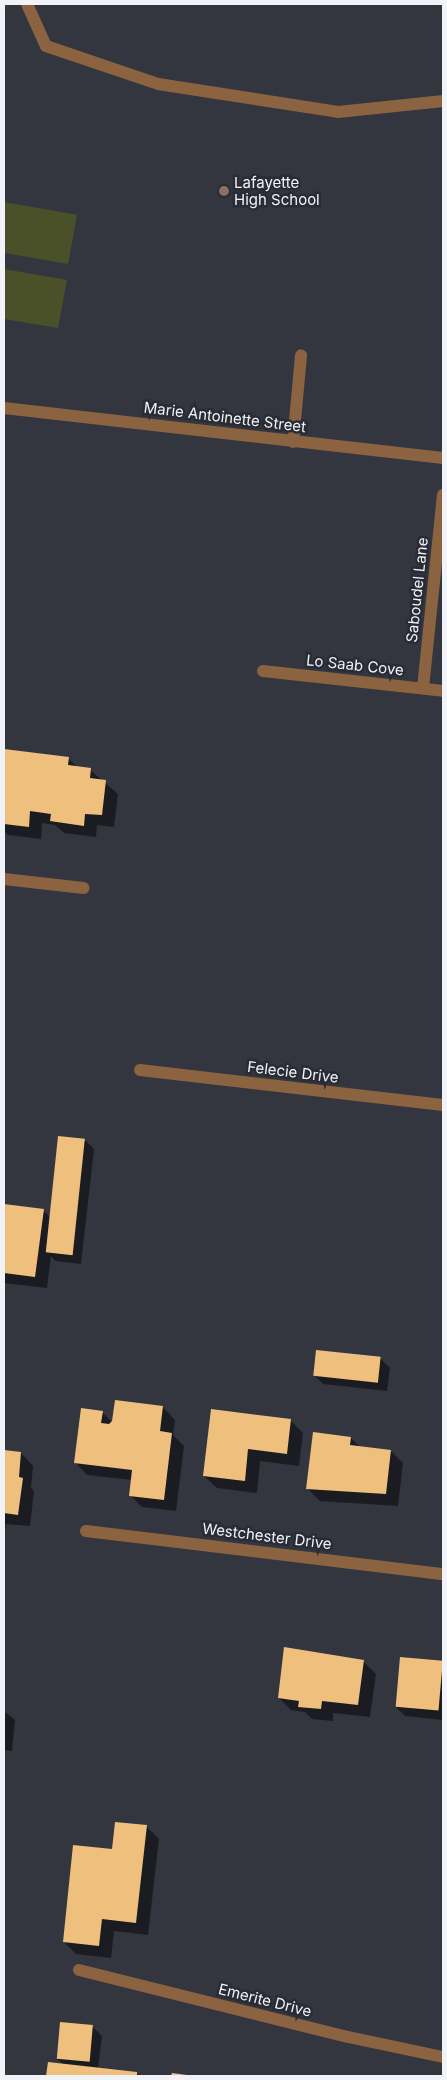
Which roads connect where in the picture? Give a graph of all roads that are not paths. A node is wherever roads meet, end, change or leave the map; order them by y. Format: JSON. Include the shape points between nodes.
{"nodes":[{"id":1,"x":27,"y":4,"type":"edge"},
{"id":2,"x":443,"y":101,"type":"edge"},
{"id":3,"x":301,"y":355,"type":"dead end"},
{"id":4,"x":4,"y":408,"type":"edge"},
{"id":5,"x":293,"y":442,"type":"junction"},
{"id":6,"x":443,"y":458,"type":"edge"},
{"id":7,"x":443,"y":495,"type":"edge"},
{"id":8,"x":263,"y":671,"type":"dead end"},
{"id":9,"x":423,"y":688,"type":"junction"},
{"id":10,"x":443,"y":691,"type":"edge"},
{"id":11,"x":4,"y":879,"type":"edge"},
{"id":12,"x":83,"y":888,"type":"dead end"},
{"id":13,"x":140,"y":1070,"type":"dead end"},
{"id":14,"x":443,"y":1105,"type":"edge"},
{"id":15,"x":86,"y":1531,"type":"dead end"},
{"id":16,"x":443,"y":1574,"type":"edge"},
{"id":17,"x":79,"y":1970,"type":"dead end"},
{"id":18,"x":443,"y":2056,"type":"edge"}],
"edges":[{"from":1,"to":2,"type":"street","via":[[46,46],[158,84],[338,112]]},
{"from":3,"to":5,"type":"street"},
{"from":4,"to":5,"type":"street","name":"Marie Antoinette Street"},
{"from":5,"to":6,"type":"street","name":"Marie Antoinette Street"},
{"from":7,"to":9,"type":"street","name":"Saboudel Lane"},
{"from":8,"to":9,"type":"street","name":"Lo Saab Cove"},
{"from":9,"to":10,"type":"street","name":"Lo Saab Cove"},
{"from":11,"to":12,"type":"street"},
{"from":13,"to":14,"type":"street","name":"Felecie Drive"},
{"from":15,"to":16,"type":"street","name":"Westchester Drive"},
{"from":17,"to":18,"type":"street","name":"Emerite Drive","via":[[348,2037]]}]}
